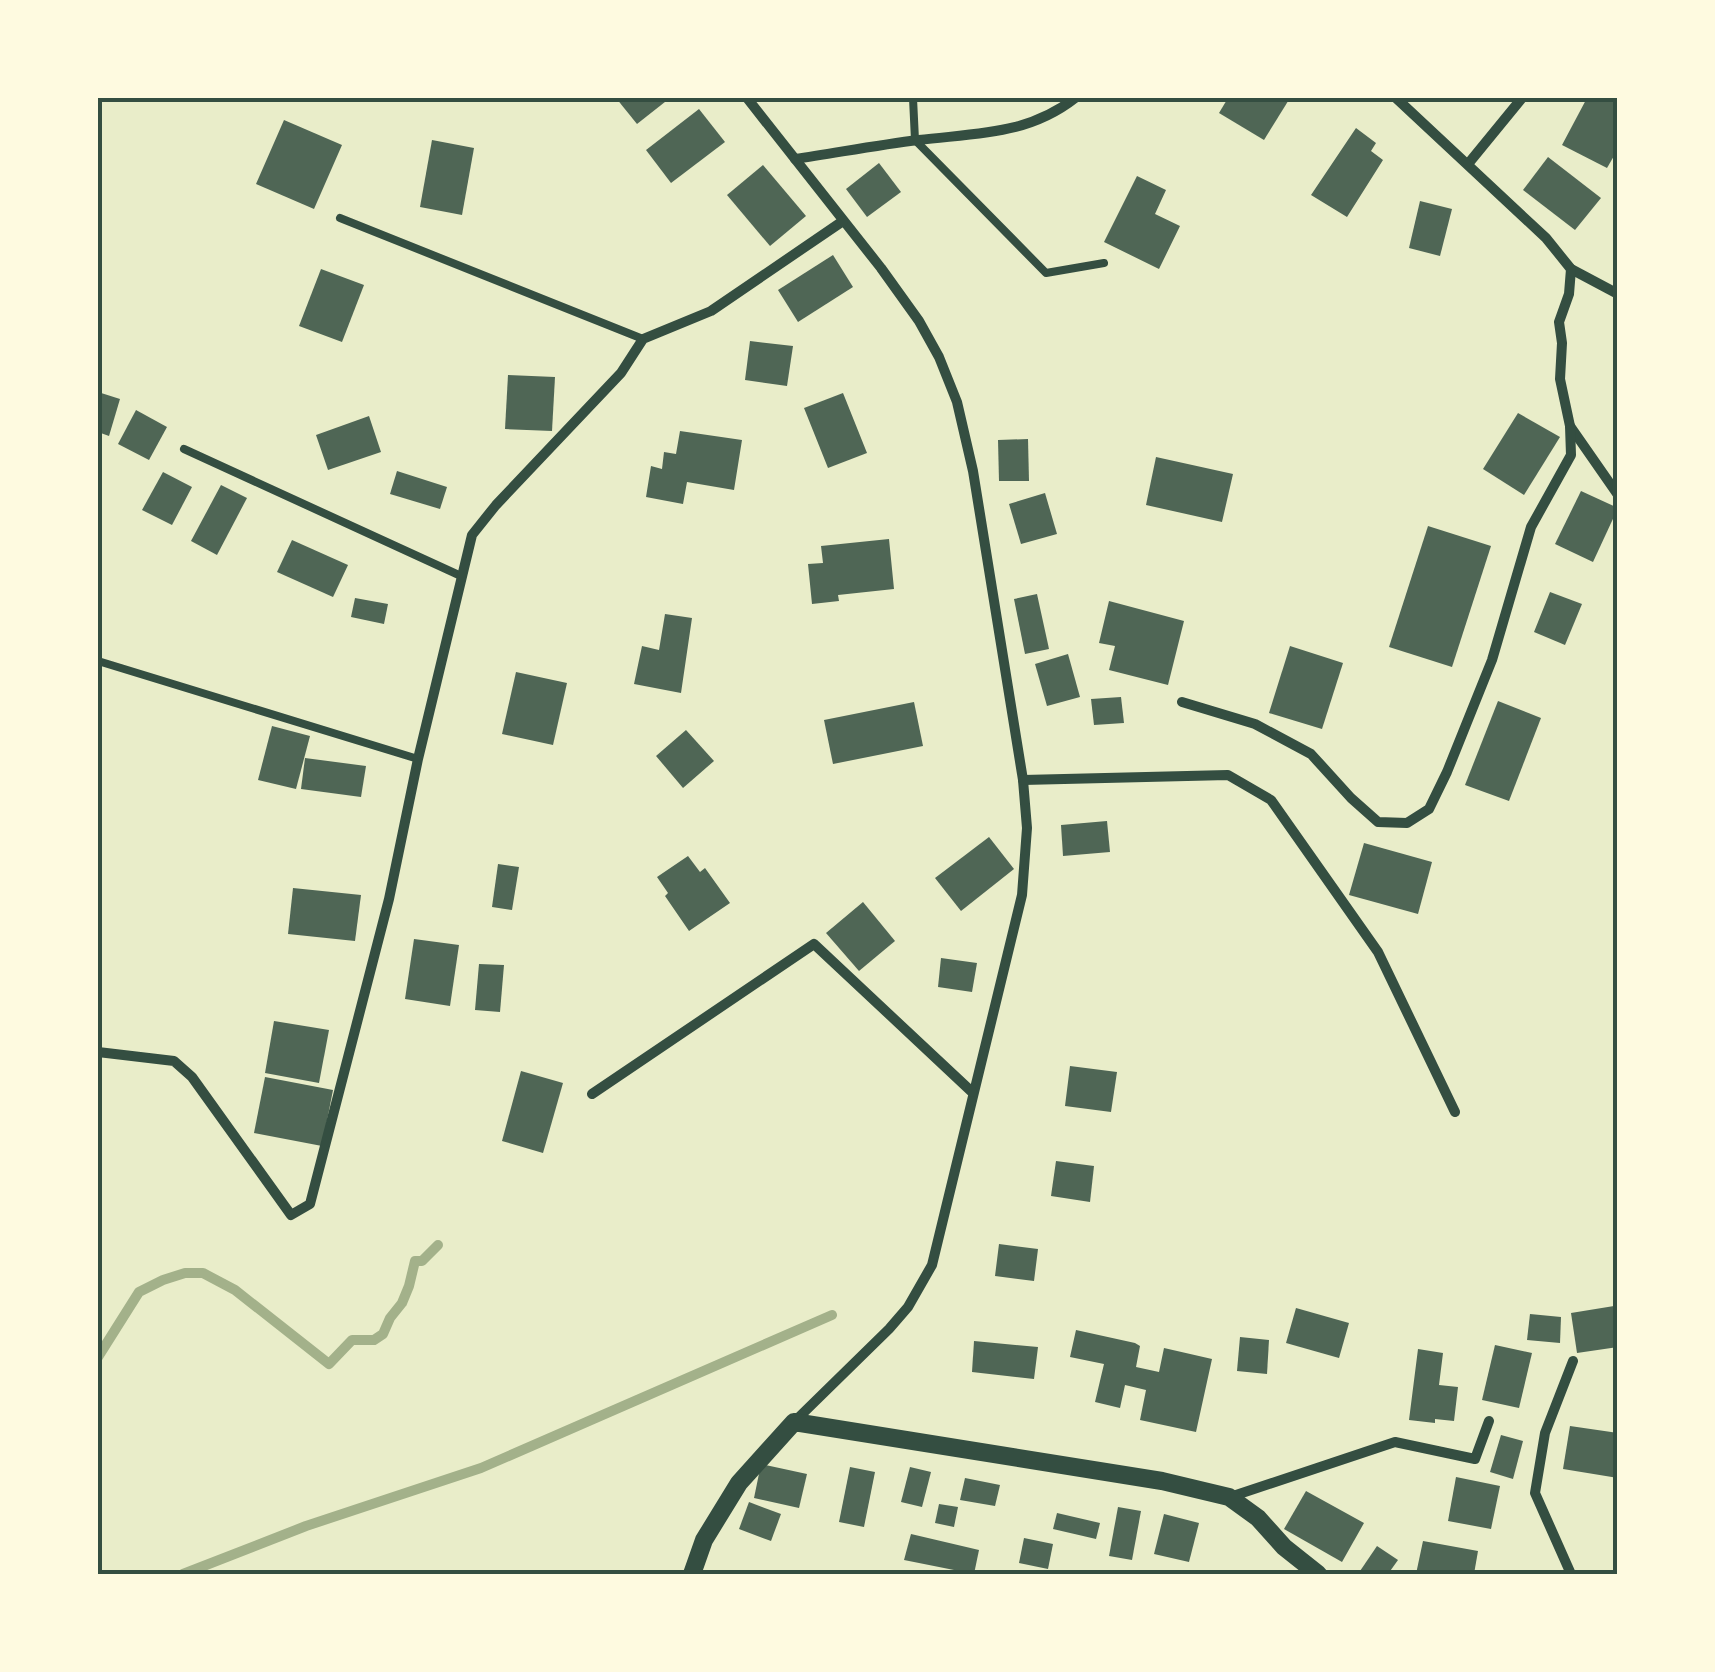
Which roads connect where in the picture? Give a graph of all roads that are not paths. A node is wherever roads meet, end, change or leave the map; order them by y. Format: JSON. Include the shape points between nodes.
{"nodes":[{"id":1,"x":747,"y":98,"type":"edge"},
{"id":2,"x":913,"y":98,"type":"edge"},
{"id":3,"x":1075,"y":98,"type":"edge"},
{"id":4,"x":1396,"y":98,"type":"edge"},
{"id":5,"x":1522,"y":98,"type":"edge"},
{"id":6,"x":915,"y":140,"type":"junction"},
{"id":7,"x":795,"y":159,"type":"junction"},
{"id":8,"x":1468,"y":164,"type":"junction"},
{"id":9,"x":340,"y":218,"type":"dead end"},
{"id":10,"x":843,"y":221,"type":"junction"},
{"id":11,"x":1104,"y":263,"type":"dead end"},
{"id":12,"x":1571,"y":269,"type":"junction"},
{"id":13,"x":1618,"y":294,"type":"edge"},
{"id":14,"x":643,"y":340,"type":"junction"},
{"id":15,"x":1570,"y":426,"type":"junction"},
{"id":16,"x":184,"y":449,"type":"dead end"},
{"id":17,"x":1618,"y":496,"type":"edge"},
{"id":18,"x":461,"y":576,"type":"junction"},
{"id":19,"x":98,"y":661,"type":"edge"},
{"id":20,"x":1182,"y":702,"type":"dead end"},
{"id":21,"x":418,"y":759,"type":"junction"},
{"id":22,"x":1023,"y":780,"type":"junction"},
{"id":23,"x":98,"y":1052,"type":"edge"},
{"id":24,"x":972,"y":1092,"type":"junction"},
{"id":25,"x":592,"y":1094,"type":"dead end"},
{"id":26,"x":1454,"y":1112,"type":"dead end"},
{"id":27,"x":1573,"y":1361,"type":"dead end"},
{"id":28,"x":1489,"y":1421,"type":"dead end"},
{"id":29,"x":794,"y":1422,"type":"junction"},
{"id":30,"x":1229,"y":1497,"type":"junction"},
{"id":31,"x":692,"y":1574,"type":"edge"},
{"id":32,"x":1318,"y":1574,"type":"edge"},
{"id":33,"x":1571,"y":1574,"type":"edge"}],
"edges":[{"from":1,"to":7,"type":"street"},
{"from":2,"to":6,"type":"lane"},
{"from":3,"to":6,"type":"street","via":[[1014,129]]},
{"from":4,"to":8,"type":"street"},
{"from":5,"to":8,"type":"street"},
{"from":6,"to":7,"type":"street"},
{"from":6,"to":11,"type":"lane","via":[[1046,273]]},
{"from":7,"to":10,"type":"street"},
{"from":8,"to":12,"type":"street"},
{"from":9,"to":14,"type":"lane"},
{"from":10,"to":14,"type":"street","via":[[710,311]]},
{"from":10,"to":22,"type":"street","via":[[919,321],[957,402]]},
{"from":12,"to":13,"type":"street"},
{"from":12,"to":15,"type":"street","via":[[1559,322],[1560,379]]},
{"from":14,"to":18,"type":"street","via":[[621,373],[472,535]]},
{"from":15,"to":17,"type":"street"},
{"from":15,"to":20,"type":"street","via":[[1571,455],[1531,526],[1492,660],[1429,808],[1407,823],[1378,822],[1311,754],[1255,724]]},
{"from":16,"to":18,"type":"lane"},
{"from":18,"to":21,"type":"street"},
{"from":19,"to":21,"type":"lane"},
{"from":21,"to":23,"type":"street","via":[[310,1204],[291,1215],[192,1077],[174,1062]]},
{"from":22,"to":24,"type":"street","via":[[1022,895]]},
{"from":22,"to":26,"type":"street","via":[[1228,775],[1271,800],[1378,952]]},
{"from":24,"to":25,"type":"street","via":[[814,944]]},
{"from":24,"to":29,"type":"street","via":[[932,1265],[889,1330]]},
{"from":27,"to":33,"type":"street","via":[[1545,1433],[1535,1493]]},
{"from":28,"to":30,"type":"street","via":[[1475,1459],[1395,1442]]},
{"from":29,"to":30,"type":"street"},
{"from":29,"to":31,"type":"street","via":[[740,1483],[704,1540]]},
{"from":30,"to":32,"type":"street"}]}
